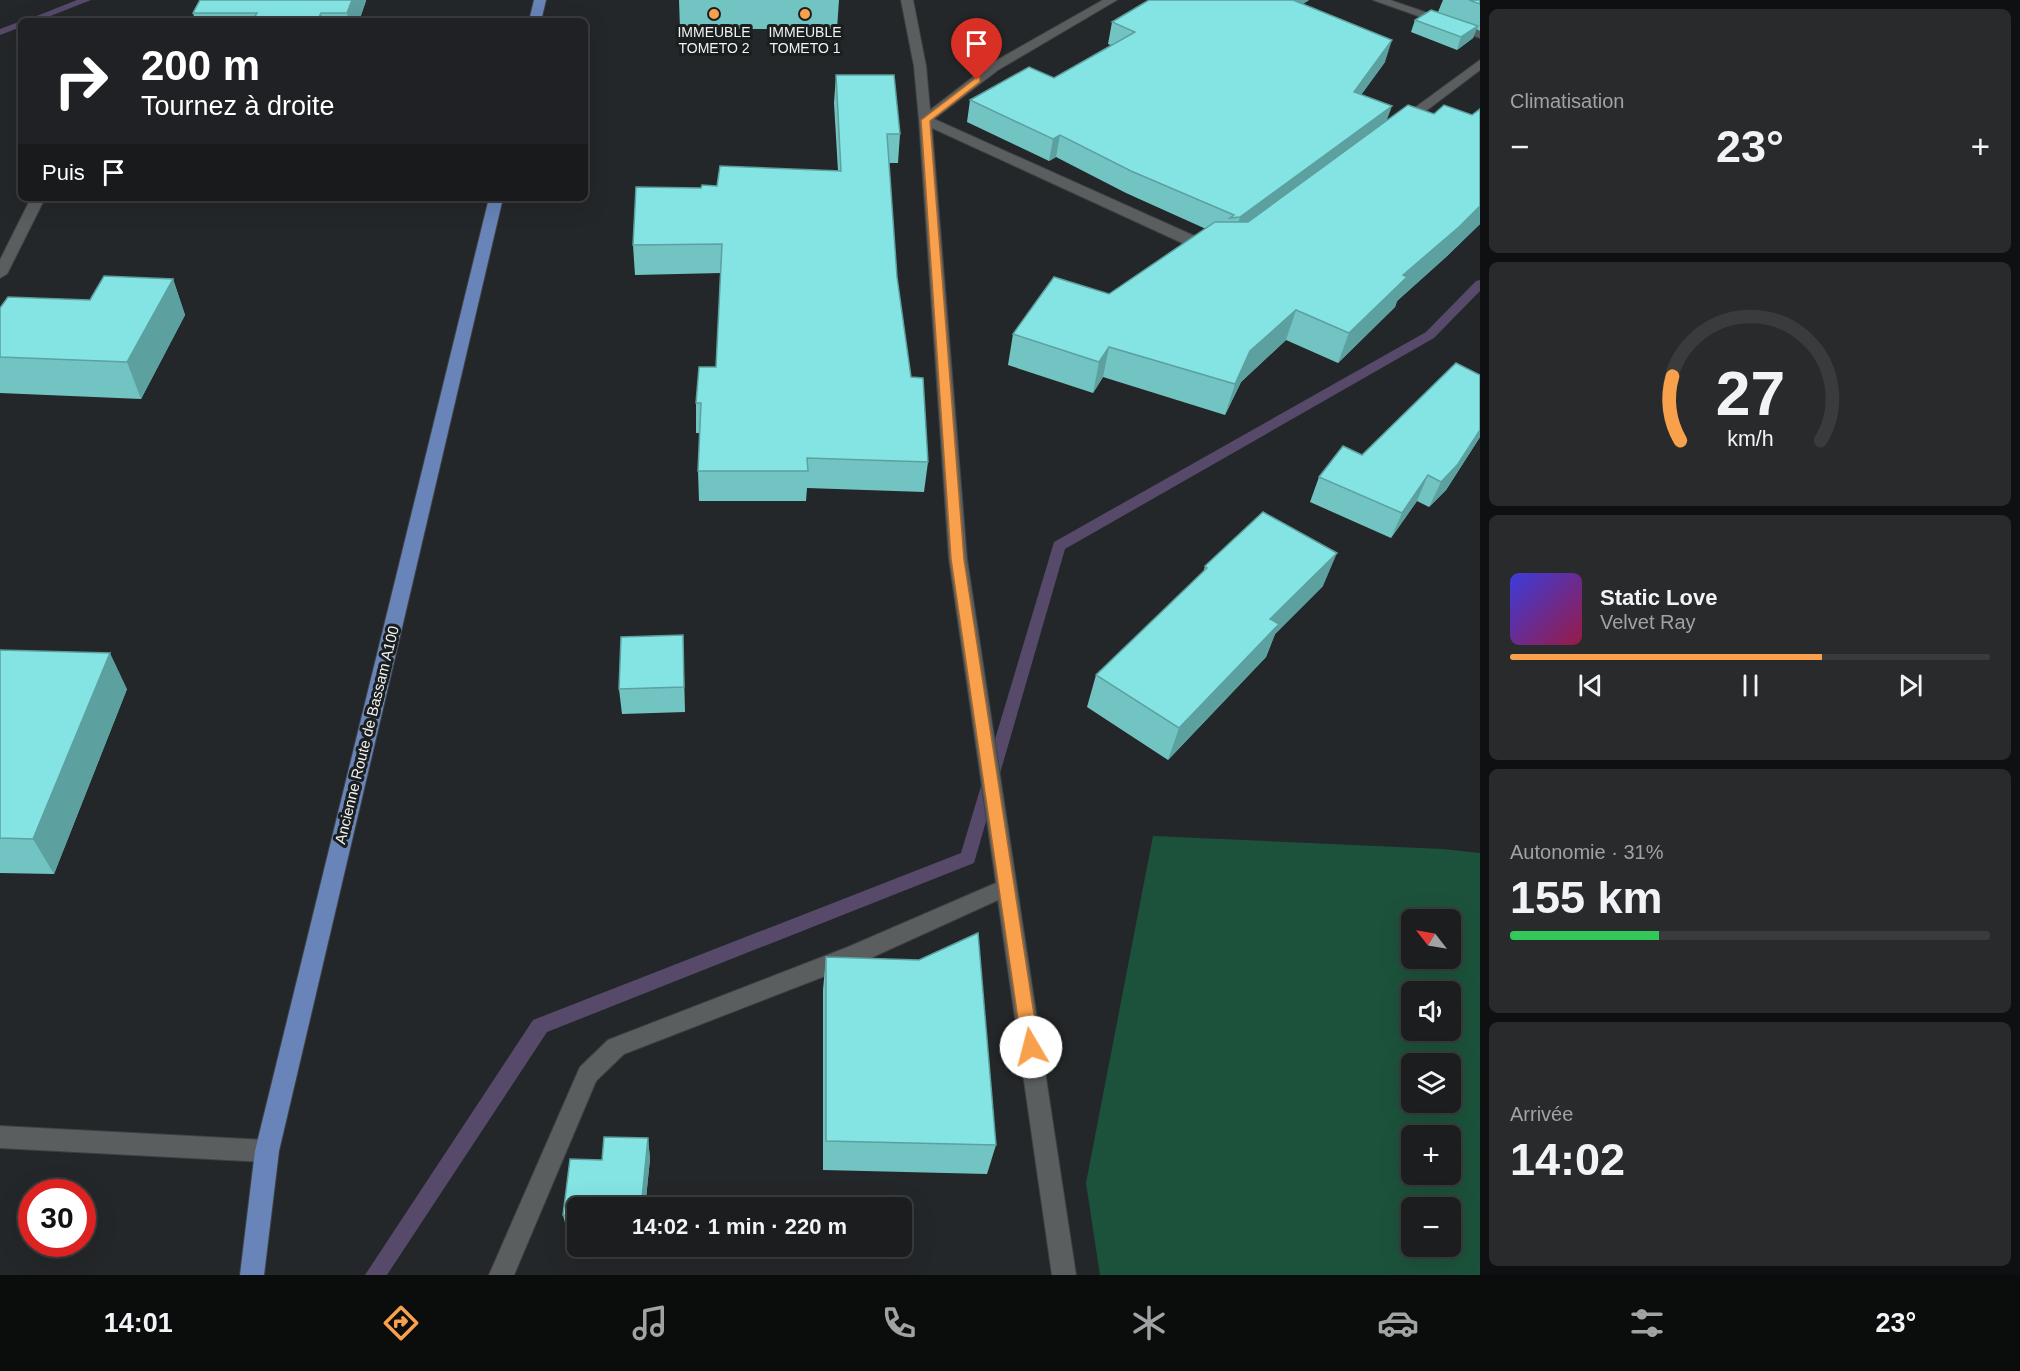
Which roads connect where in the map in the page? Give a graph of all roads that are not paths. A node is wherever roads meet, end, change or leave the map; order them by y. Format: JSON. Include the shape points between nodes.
{"nodes":[{"id":1,"x":540,"y":0,"type":"edge"},
{"id":2,"x":907,"y":0,"type":"edge"},
{"id":3,"x":1111,"y":0,"type":"edge"},
{"id":4,"x":1379,"y":0,"type":"edge"},
{"id":5,"x":536,"y":18,"type":"edge"},
{"id":6,"x":1480,"y":35,"type":"edge"},
{"id":7,"x":1478,"y":68,"type":"edge"},
{"id":8,"x":925,"y":120,"type":"junction"},
{"id":9,"x":1389,"y":133,"type":"edge"},
{"id":10,"x":36,"y":201,"type":"edge"},
{"id":11,"x":495,"y":201,"type":"edge"},
{"id":12,"x":1228,"y":247,"type":"edge"},
{"id":13,"x":0,"y":274,"type":"edge"},
{"id":14,"x":1007,"y":887,"type":"junction"},
{"id":15,"x":0,"y":1137,"type":"edge"},
{"id":16,"x":267,"y":1151,"type":"junction"},
{"id":17,"x":252,"y":1275,"type":"edge"},
{"id":18,"x":501,"y":1275,"type":"edge"},
{"id":19,"x":1064,"y":1275,"type":"edge"}],
"edges":[{"from":1,"to":5,"type":"main road"},
{"from":2,"to":8,"type":"street","via":[[920,66]]},
{"from":3,"to":8,"type":"street","via":[[994,67]]},
{"from":4,"to":6,"type":"street"},
{"from":7,"to":9,"type":"street"},
{"from":8,"to":12,"type":"street","via":[[1196,244]]},
{"from":8,"to":14,"type":"street","via":[[958,559]]},
{"from":10,"to":13,"type":"street"},
{"from":11,"to":16,"type":"main road","name":"Ancienne Route de Bassam A100"},
{"from":14,"to":18,"type":"street","via":[[856,954],[616,1047],[588,1074]]},
{"from":14,"to":19,"type":"street"},
{"from":15,"to":16,"type":"street"},
{"from":16,"to":17,"type":"main road","name":"Ancienne Route de Bassam A100"}]}
